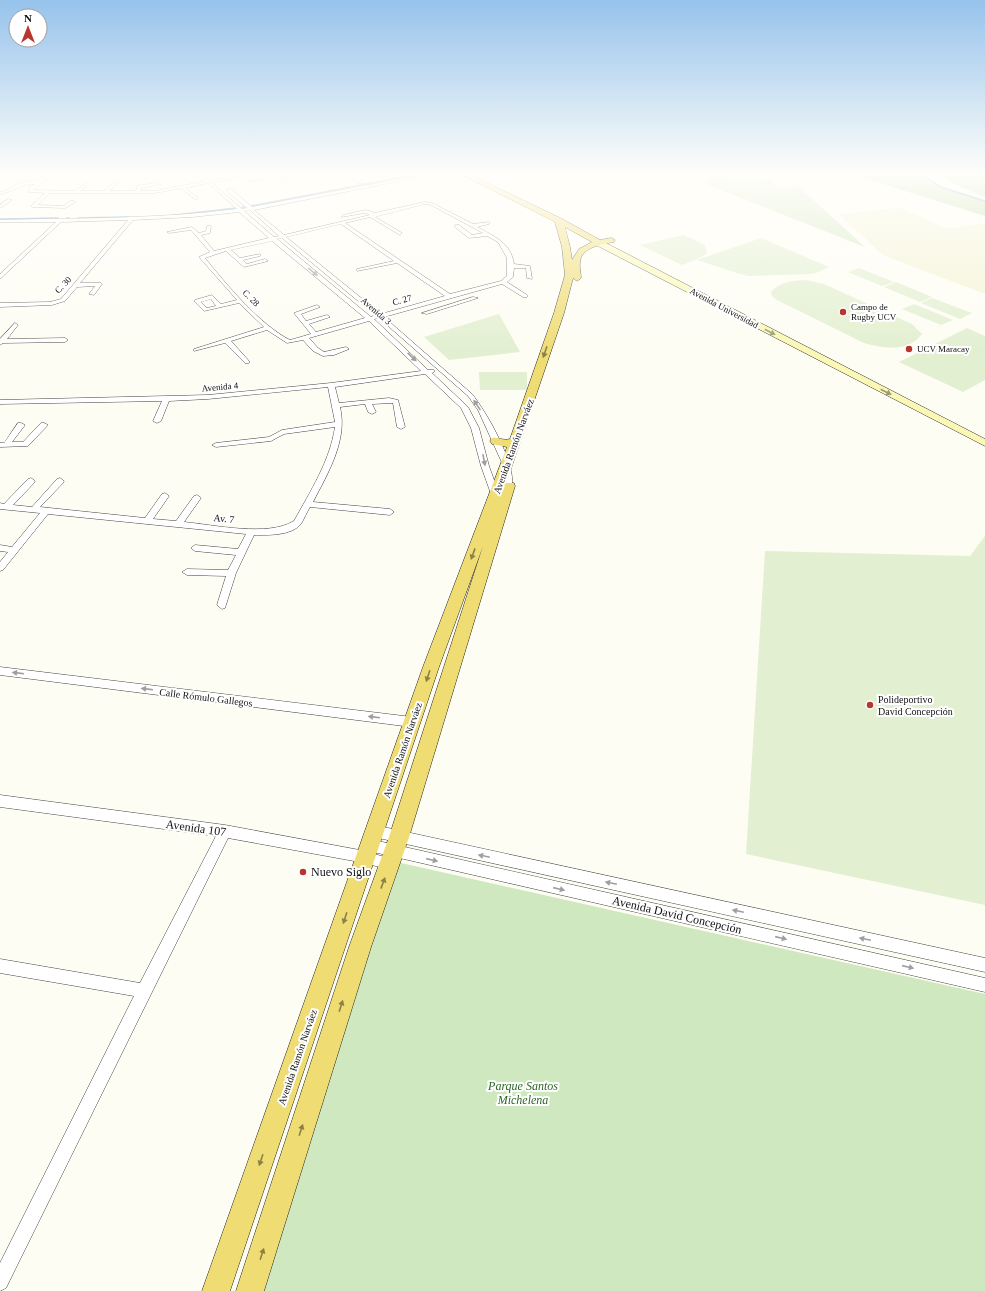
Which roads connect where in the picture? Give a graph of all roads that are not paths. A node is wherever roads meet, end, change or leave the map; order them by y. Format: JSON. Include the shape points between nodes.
{"nodes":[{"id":1,"x":46,"y":233,"type":"edge"},
{"id":2,"x":120,"y":233,"type":"edge"},
{"id":3,"x":203,"y":233,"type":"edge"},
{"id":4,"x":268,"y":233,"type":"edge"},
{"id":5,"x":279,"y":233,"type":"edge"},
{"id":6,"x":297,"y":233,"type":"edge"},
{"id":7,"x":357,"y":233,"type":"edge"},
{"id":8,"x":466,"y":233,"type":"edge"},
{"id":9,"x":566,"y":233,"type":"edge"},
{"id":10,"x":587,"y":233,"type":"edge"},
{"id":11,"x":488,"y":234,"type":"joint"},
{"id":12,"x":197,"y":235,"type":"joint"},
{"id":13,"x":283,"y":237,"type":"junction"},
{"id":14,"x":273,"y":239,"type":"junction"},
{"id":15,"x":602,"y":240,"type":"junction"},
{"id":16,"x":574,"y":246,"type":"junction"},
{"id":17,"x":228,"y":250,"type":"junction"},
{"id":18,"x":212,"y":253,"type":"junction"},
{"id":19,"x":258,"y":255,"type":"dead end"},
{"id":20,"x":238,"y":260,"type":"junction"},
{"id":21,"x":265,"y":261,"type":"dead end"},
{"id":22,"x":399,"y":261,"type":"junction"},
{"id":23,"x":513,"y":266,"type":"junction"},
{"id":24,"x":359,"y":270,"type":"dead end"},
{"id":25,"x":0,"y":277,"type":"edge"},
{"id":26,"x":530,"y":278,"type":"dead end"},
{"id":27,"x":503,"y":282,"type":"junction"},
{"id":28,"x":76,"y":285,"type":"junction"},
{"id":29,"x":92,"y":294,"type":"dead end"},
{"id":30,"x":449,"y":296,"type":"junction"},
{"id":31,"x":525,"y":296,"type":"dead end"},
{"id":32,"x":441,"y":298,"type":"junction"},
{"id":33,"x":475,"y":298,"type":"dead end"},
{"id":34,"x":241,"y":301,"type":"junction"},
{"id":35,"x":0,"y":305,"type":"edge"},
{"id":36,"x":450,"y":305,"type":"junction"},
{"id":37,"x":219,"y":306,"type":"dead end"},
{"id":38,"x":317,"y":307,"type":"dead end"},
{"id":39,"x":425,"y":313,"type":"dead end"},
{"id":40,"x":380,"y":316,"type":"junction"},
{"id":41,"x":327,"y":317,"type":"dead end"},
{"id":42,"x":370,"y":318,"type":"junction"},
{"id":43,"x":305,"y":323,"type":"junction"},
{"id":44,"x":15,"y":325,"type":"dead end"},
{"id":45,"x":269,"y":328,"type":"junction"},
{"id":46,"x":314,"y":334,"type":"junction"},
{"id":47,"x":305,"y":338,"type":"junction"},
{"id":48,"x":65,"y":340,"type":"dead end"},
{"id":49,"x":226,"y":340,"type":"junction"},
{"id":50,"x":297,"y":340,"type":"joint"},
{"id":51,"x":0,"y":342,"type":"edge"},
{"id":52,"x":346,"y":349,"type":"dead end"},
{"id":53,"x":196,"y":350,"type":"dead end"},
{"id":54,"x":247,"y":362,"type":"dead end"},
{"id":55,"x":440,"y":369,"type":"junction"},
{"id":56,"x":428,"y":372,"type":"junction"},
{"id":57,"x":331,"y":385,"type":"junction"},
{"id":58,"x":166,"y":399,"type":"junction"},
{"id":59,"x":0,"y":402,"type":"edge"},
{"id":60,"x":368,"y":402,"type":"junction"},
{"id":61,"x":336,"y":405,"type":"junction"},
{"id":62,"x":372,"y":412,"type":"dead end"},
{"id":63,"x":948,"y":414,"type":"junction"},
{"id":64,"x":937,"y":419,"type":"junction"},
{"id":65,"x":157,"y":421,"type":"dead end"},
{"id":66,"x":339,"y":424,"type":"junction"},
{"id":67,"x":21,"y":425,"type":"dead end"},
{"id":68,"x":44,"y":425,"type":"dead end"},
{"id":69,"x":401,"y":427,"type":"dead end"},
{"id":70,"x":979,"y":429,"type":"dead end"},
{"id":71,"x":496,"y":441,"type":"junction"},
{"id":72,"x":515,"y":442,"type":"junction"},
{"id":73,"x":985,"y":443,"type":"edge"},
{"id":74,"x":3,"y":445,"type":"edge"},
{"id":75,"x":216,"y":446,"type":"dead end"},
{"id":76,"x":507,"y":466,"type":"junction"},
{"id":77,"x":31,"y":481,"type":"dead end"},
{"id":78,"x":60,"y":481,"type":"dead end"},
{"id":79,"x":502,"y":491,"type":"junction"},
{"id":80,"x":165,"y":496,"type":"dead end"},
{"id":81,"x":197,"y":498,"type":"dead end"},
{"id":82,"x":307,"y":504,"type":"junction"},
{"id":83,"x":3,"y":506,"type":"edge"},
{"id":84,"x":34,"y":509,"type":"junction"},
{"id":85,"x":47,"y":510,"type":"junction"},
{"id":86,"x":390,"y":512,"type":"dead end"},
{"id":87,"x":147,"y":521,"type":"junction"},
{"id":88,"x":178,"y":525,"type":"junction"},
{"id":89,"x":251,"y":532,"type":"junction"},
{"id":90,"x":0,"y":548,"type":"edge"},
{"id":91,"x":195,"y":548,"type":"dead end"},
{"id":92,"x":15,"y":550,"type":"junction"},
{"id":93,"x":241,"y":552,"type":"junction"},
{"id":94,"x":0,"y":568,"type":"edge"},
{"id":95,"x":187,"y":572,"type":"dead end"},
{"id":96,"x":231,"y":573,"type":"junction"},
{"id":97,"x":222,"y":605,"type":"dead end"},
{"id":98,"x":0,"y":671,"type":"edge"},
{"id":99,"x":412,"y":722,"type":"junction"},
{"id":100,"x":0,"y":801,"type":"edge"},
{"id":101,"x":225,"y":831,"type":"junction"},
{"id":102,"x":369,"y":844,"type":"junction"},
{"id":103,"x":394,"y":851,"type":"junction"},
{"id":104,"x":539,"y":868,"type":"junction"},
{"id":105,"x":537,"y":884,"type":"junction"},
{"id":106,"x":763,"y":917,"type":"junction"},
{"id":107,"x":764,"y":934,"type":"junction"},
{"id":108,"x":0,"y":966,"type":"edge"},
{"id":109,"x":985,"y":966,"type":"edge"},
{"id":110,"x":985,"y":985,"type":"edge"},
{"id":111,"x":144,"y":991,"type":"junction"},
{"id":112,"x":0,"y":1282,"type":"edge"},
{"id":113,"x":216,"y":1291,"type":"edge"},
{"id":114,"x":250,"y":1291,"type":"edge"}],
"edges":[{"from":1,"to":25,"type":"street"},
{"from":2,"to":28,"type":"street","name":"C. 30"},
{"from":3,"to":12,"type":"street"},
{"from":4,"to":14,"type":"street","name":"Avenida 3"},
{"from":5,"to":13,"type":"street","name":"Avenida 3"},
{"from":6,"to":13,"type":"street"},
{"from":7,"to":22,"type":"street"},
{"from":8,"to":11,"type":"street","via":[[471,237]]},
{"from":9,"to":16,"type":"main road"},
{"from":10,"to":15,"type":"main road","name":"Avenida Universidad"},
{"from":11,"to":23,"type":"street","via":[[507,249]]},
{"from":12,"to":18,"type":"street"},
{"from":13,"to":14,"type":"street"},
{"from":13,"to":40,"type":"street","name":"Avenida 3"},
{"from":14,"to":17,"type":"street"},
{"from":14,"to":42,"type":"street","name":"Avenida 3","one_way":true},
{"from":15,"to":16,"type":"main road"},
{"from":15,"to":16,"type":"main road","via":[[587,248]]},
{"from":15,"to":16,"type":"main road","via":[[594,248]]},
{"from":15,"to":63,"type":"street","name":"Avenida Universidad"},
{"from":15,"to":64,"type":"street","name":"Avenida Universidad","one_way":true},
{"from":16,"to":72,"type":"main road","name":"Avenida Ramón Narváez","one_way":true,"via":[[558,313]]},
{"from":16,"to":79,"type":"main road","name":"Avenida Ramón Narváez","via":[[577,277],[570,302]]},
{"from":17,"to":18,"type":"street"},
{"from":17,"to":20,"type":"street"},
{"from":18,"to":34,"type":"street","name":"C. 28","via":[[202,257]]},
{"from":19,"to":20,"type":"street"},
{"from":20,"to":21,"type":"street","via":[[246,266]]},
{"from":22,"to":24,"type":"street"},
{"from":22,"to":30,"type":"street"},
{"from":23,"to":26,"type":"street","via":[[528,267]]},
{"from":23,"to":27,"type":"street","name":"C. 27","via":[[510,277]]},
{"from":27,"to":30,"type":"street","name":"C. 27"},
{"from":27,"to":31,"type":"street"},
{"from":28,"to":29,"type":"street","via":[[101,283]]},
{"from":28,"to":35,"type":"street","name":"C. 30","via":[[57,303]]},
{"from":30,"to":32,"type":"street","name":"C. 27"},
{"from":32,"to":36,"type":"street"},
{"from":32,"to":40,"type":"street","name":"C. 27"},
{"from":33,"to":36,"type":"street"},
{"from":34,"to":37,"type":"street"},
{"from":34,"to":45,"type":"street","name":"C. 28"},
{"from":36,"to":39,"type":"street"},
{"from":38,"to":43,"type":"street","via":[[297,313]]},
{"from":40,"to":42,"type":"street","name":"C. 27"},
{"from":40,"to":55,"type":"street","name":"Avenida 3"},
{"from":41,"to":43,"type":"street"},
{"from":42,"to":46,"type":"street","name":"C. 27"},
{"from":42,"to":56,"type":"street","name":"Avenida 3","one_way":true},
{"from":43,"to":46,"type":"street"},
{"from":44,"to":51,"type":"street"},
{"from":45,"to":49,"type":"street"},
{"from":45,"to":50,"type":"street","name":"C. 28","via":[[284,340]]},
{"from":46,"to":47,"type":"street","name":"C. 27"},
{"from":47,"to":50,"type":"street","name":"C. 27"},
{"from":47,"to":52,"type":"street","via":[[319,354]]},
{"from":48,"to":51,"type":"street"},
{"from":49,"to":53,"type":"street"},
{"from":49,"to":54,"type":"street"},
{"from":55,"to":56,"type":"street","name":"Avenida 4"},
{"from":71,"to":55,"type":"street","name":"Avenida 3","one_way":true,"via":[[481,410],[470,396]]},
{"from":56,"to":57,"type":"street","name":"Avenida 4"},
{"from":56,"to":79,"type":"street","name":"Avenida 3","one_way":true,"via":[[464,407],[475,428],[485,466]]},
{"from":57,"to":58,"type":"street","name":"Avenida 4"},
{"from":57,"to":61,"type":"street","name":"Av. 7"},
{"from":58,"to":59,"type":"street","name":"Avenida 4"},
{"from":58,"to":65,"type":"street"},
{"from":60,"to":61,"type":"street"},
{"from":60,"to":62,"type":"street"},
{"from":60,"to":69,"type":"street","via":[[396,400]]},
{"from":61,"to":66,"type":"street","name":"Av. 7"},
{"from":63,"to":64,"type":"street"},
{"from":63,"to":70,"type":"street","name":"Avenida Universidad"},
{"from":64,"to":73,"type":"street","name":"Avenida Universidad"},
{"from":66,"to":75,"type":"street","via":[[282,432],[271,439]]},
{"from":66,"to":82,"type":"street","name":"Av. 7","via":[[332,453]]},
{"from":67,"to":74,"type":"street"},
{"from":68,"to":74,"type":"street","via":[[25,444]]},
{"from":71,"to":72,"type":"main road","via":[[505,444]]},
{"from":71,"to":76,"type":"street","name":"Avenida 3"},
{"from":72,"to":76,"type":"main road","name":"Avenida Ramón Narváez"},
{"from":76,"to":79,"type":"main road","name":"Avenida Ramón Narváez"},
{"from":77,"to":83,"type":"street"},
{"from":78,"to":84,"type":"street"},
{"from":79,"to":99,"type":"main road","name":"Avenida Ramón Narváez","one_way":true,"via":[[431,666]]},
{"from":79,"to":103,"type":"main road","name":"Avenida Ramón Narváez"},
{"from":80,"to":87,"type":"street"},
{"from":81,"to":88,"type":"street"},
{"from":82,"to":86,"type":"street"},
{"from":82,"to":89,"type":"street","name":"Av. 7","via":[[297,523],[289,529],[277,532]]},
{"from":83,"to":84,"type":"street","name":"Av. 7"},
{"from":84,"to":85,"type":"street","name":"Av. 7"},
{"from":85,"to":87,"type":"street","name":"Av. 7"},
{"from":85,"to":92,"type":"street"},
{"from":87,"to":88,"type":"street","name":"Av. 7"},
{"from":88,"to":89,"type":"street","name":"Av. 7"},
{"from":89,"to":93,"type":"street"},
{"from":90,"to":92,"type":"street"},
{"from":91,"to":93,"type":"street"},
{"from":92,"to":94,"type":"street"},
{"from":93,"to":96,"type":"street"},
{"from":95,"to":96,"type":"street"},
{"from":96,"to":97,"type":"street"},
{"from":99,"to":98,"type":"street","name":"Calle Rómulo Gallegos","one_way":true},
{"from":99,"to":102,"type":"main road","name":"Avenida Ramón Narváez"},
{"from":100,"to":101,"type":"street","name":"Avenida 107"},
{"from":101,"to":102,"type":"street","name":"Avenida 107"},
{"from":101,"to":111,"type":"street"},
{"from":102,"to":103,"type":"street","name":"Avenida David Concepción"},
{"from":102,"to":113,"type":"main road","name":"Avenida Ramón Narváez","one_way":true},
{"from":104,"to":103,"type":"street","name":"Avenida David Concepción","one_way":true},
{"from":103,"to":105,"type":"street","name":"Avenida David Concepción","one_way":true},
{"from":114,"to":103,"type":"main road","name":"Avenida Ramón Narváez","one_way":true,"via":[[360,947]]},
{"from":104,"to":105,"type":"street"},
{"from":106,"to":104,"type":"street","name":"Avenida David Concepción","one_way":true},
{"from":105,"to":107,"type":"street","name":"Avenida David Concepción","one_way":true},
{"from":106,"to":107,"type":"street"},
{"from":109,"to":106,"type":"street","name":"Avenida David Concepción","one_way":true},
{"from":107,"to":110,"type":"street","name":"Avenida David Concepción","one_way":true},
{"from":108,"to":111,"type":"street"},
{"from":111,"to":112,"type":"street"}]}
